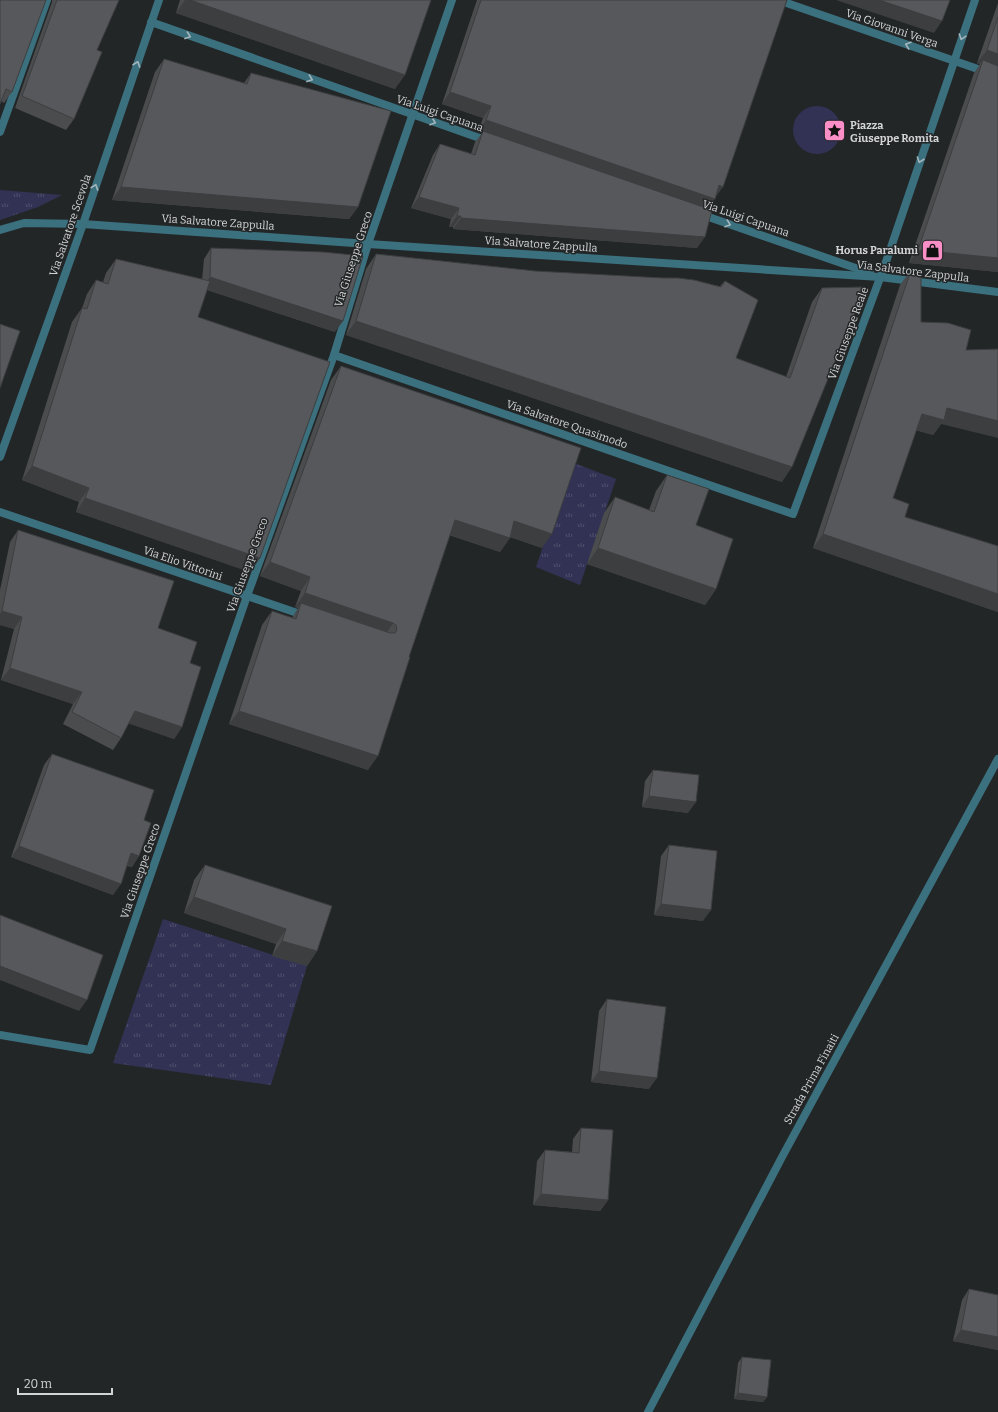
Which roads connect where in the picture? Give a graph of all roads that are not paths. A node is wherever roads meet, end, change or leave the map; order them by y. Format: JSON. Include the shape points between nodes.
{"nodes":[{"id":1,"x":47,"y":0,"type":"edge"},
{"id":2,"x":159,"y":0,"type":"edge"},
{"id":3,"x":452,"y":0,"type":"edge"},
{"id":4,"x":778,"y":0,"type":"edge"},
{"id":5,"x":975,"y":0,"type":"edge"},
{"id":6,"x":151,"y":22,"type":"junction"},
{"id":7,"x":954,"y":61,"type":"junction"},
{"id":8,"x":998,"y":76,"type":"edge"},
{"id":9,"x":413,"y":116,"type":"junction"},
{"id":10,"x":0,"y":132,"type":"edge"},
{"id":11,"x":494,"y":143,"type":"edge"},
{"id":12,"x":694,"y":212,"type":"edge"},
{"id":13,"x":83,"y":224,"type":"junction"},
{"id":14,"x":0,"y":230,"type":"edge"},
{"id":15,"x":368,"y":244,"type":"junction"},
{"id":16,"x":880,"y":277,"type":"junction"},
{"id":17,"x":998,"y":292,"type":"edge"},
{"id":18,"x":334,"y":354,"type":"junction"},
{"id":19,"x":0,"y":457,"type":"edge"},
{"id":20,"x":0,"y":512,"type":"edge"},
{"id":21,"x":793,"y":514,"type":"joint"},
{"id":22,"x":247,"y":596,"type":"junction"},
{"id":23,"x":315,"y":619,"type":"edge"},
{"id":24,"x":998,"y":760,"type":"edge"},
{"id":25,"x":0,"y":1035,"type":"edge"},
{"id":26,"x":648,"y":1412,"type":"edge"}],
"edges":[{"from":1,"to":10,"type":"street"},
{"from":2,"to":6,"type":"street","name":"Via Salvatore Scevola"},
{"from":3,"to":9,"type":"street","name":"Via Giuseppe Greco"},
{"from":7,"to":4,"type":"street","name":"Via Giovanni Verga","one_way":true},
{"from":5,"to":7,"type":"street","name":"Via Giuseppe Reale","one_way":true},
{"from":6,"to":9,"type":"street","name":"Via Luigi Capuana","one_way":true},
{"from":13,"to":6,"type":"street","name":"Via Salvatore Scevola","one_way":true},
{"from":7,"to":8,"type":"street","name":"Via Giovanni Verga"},
{"from":7,"to":16,"type":"street","name":"Via Giuseppe Reale","one_way":true},
{"from":9,"to":11,"type":"street","name":"Via Luigi Capuana","one_way":true},
{"from":9,"to":15,"type":"street","name":"Via Giuseppe Greco"},
{"from":12,"to":16,"type":"street","name":"Via Luigi Capuana","one_way":true},
{"from":13,"to":14,"type":"street","name":"Via Salvatore Zappulla","via":[[24,223]]},
{"from":13,"to":15,"type":"street","name":"Via Salvatore Zappulla"},
{"from":13,"to":19,"type":"street","name":"Via Salvatore Scevola"},
{"from":15,"to":16,"type":"street","name":"Via Salvatore Zappulla"},
{"from":15,"to":18,"type":"street","name":"Via Giuseppe Greco"},
{"from":16,"to":17,"type":"street","name":"Via Salvatore Zappulla"},
{"from":16,"to":21,"type":"street","name":"Via Giuseppe Reale"},
{"from":18,"to":21,"type":"street","name":"Via Salvatore Quasimodo"},
{"from":18,"to":22,"type":"street","name":"Via Giuseppe Greco"},
{"from":20,"to":22,"type":"street","name":"Via Elio Vittorini"},
{"from":22,"to":23,"type":"street","name":"Via Elio Vittorini"},
{"from":22,"to":25,"type":"street","name":"Via Giuseppe Greco","via":[[90,1050]]},
{"from":24,"to":26,"type":"street","name":"Strada Prima Finaiti","via":[[782,1157]]}]}
